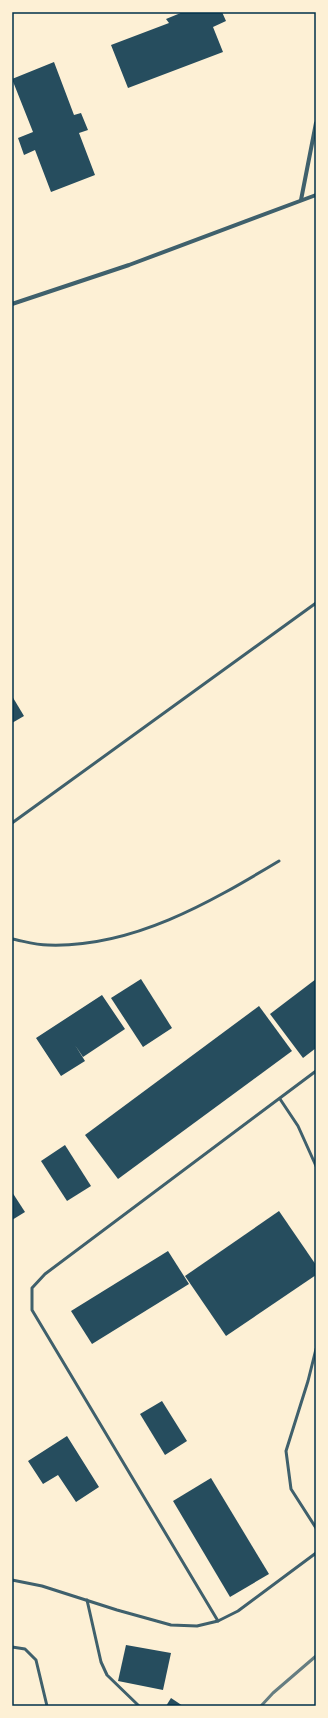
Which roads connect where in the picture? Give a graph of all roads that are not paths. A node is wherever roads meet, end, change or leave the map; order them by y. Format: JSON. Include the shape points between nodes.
{"nodes":[{"id":1,"x":316,"y":123,"type":"edge"},
{"id":2,"x":316,"y":195,"type":"edge"},
{"id":3,"x":301,"y":200,"type":"junction"},
{"id":4,"x":12,"y":304,"type":"edge"},
{"id":5,"x":316,"y":603,"type":"edge"},
{"id":6,"x":12,"y":823,"type":"edge"},
{"id":7,"x":278,"y":860,"type":"dead end"},
{"id":8,"x":12,"y":939,"type":"edge"},
{"id":9,"x":316,"y":1071,"type":"edge"},
{"id":10,"x":280,"y":1098,"type":"junction"},
{"id":11,"x":316,"y":1166,"type":"edge"},
{"id":12,"x":316,"y":1348,"type":"edge"},
{"id":13,"x":316,"y":1528,"type":"edge"},
{"id":14,"x":316,"y":1553,"type":"edge"},
{"id":15,"x":12,"y":1580,"type":"edge"},
{"id":16,"x":87,"y":1600,"type":"junction"},
{"id":17,"x":218,"y":1621,"type":"junction"},
{"id":18,"x":12,"y":1646,"type":"edge"},
{"id":19,"x":47,"y":1706,"type":"edge"},
{"id":20,"x":140,"y":1706,"type":"edge"}],
"edges":[{"from":1,"to":3,"type":"street"},
{"from":2,"to":3,"type":"street"},
{"from":3,"to":4,"type":"street","via":[[128,265]]},
{"from":5,"to":6,"type":"lane"},
{"from":7,"to":8,"type":"lane","via":[[243,883],[145,930],[79,944],[47,945]]},
{"from":9,"to":10,"type":"lane"},
{"from":10,"to":11,"type":"lane","via":[[298,1126]]},
{"from":10,"to":17,"type":"lane","via":[[45,1274],[32,1288],[32,1310]]},
{"from":12,"to":13,"type":"lane","via":[[286,1451],[291,1490]]},
{"from":14,"to":17,"type":"lane","via":[[238,1611]]},
{"from":15,"to":16,"type":"lane"},
{"from":16,"to":17,"type":"lane","via":[[171,1625],[197,1626]]},
{"from":16,"to":20,"type":"lane","via":[[104,1669],[107,1675]]},
{"from":18,"to":19,"type":"lane","via":[[25,1649],[36,1660]]}]}
